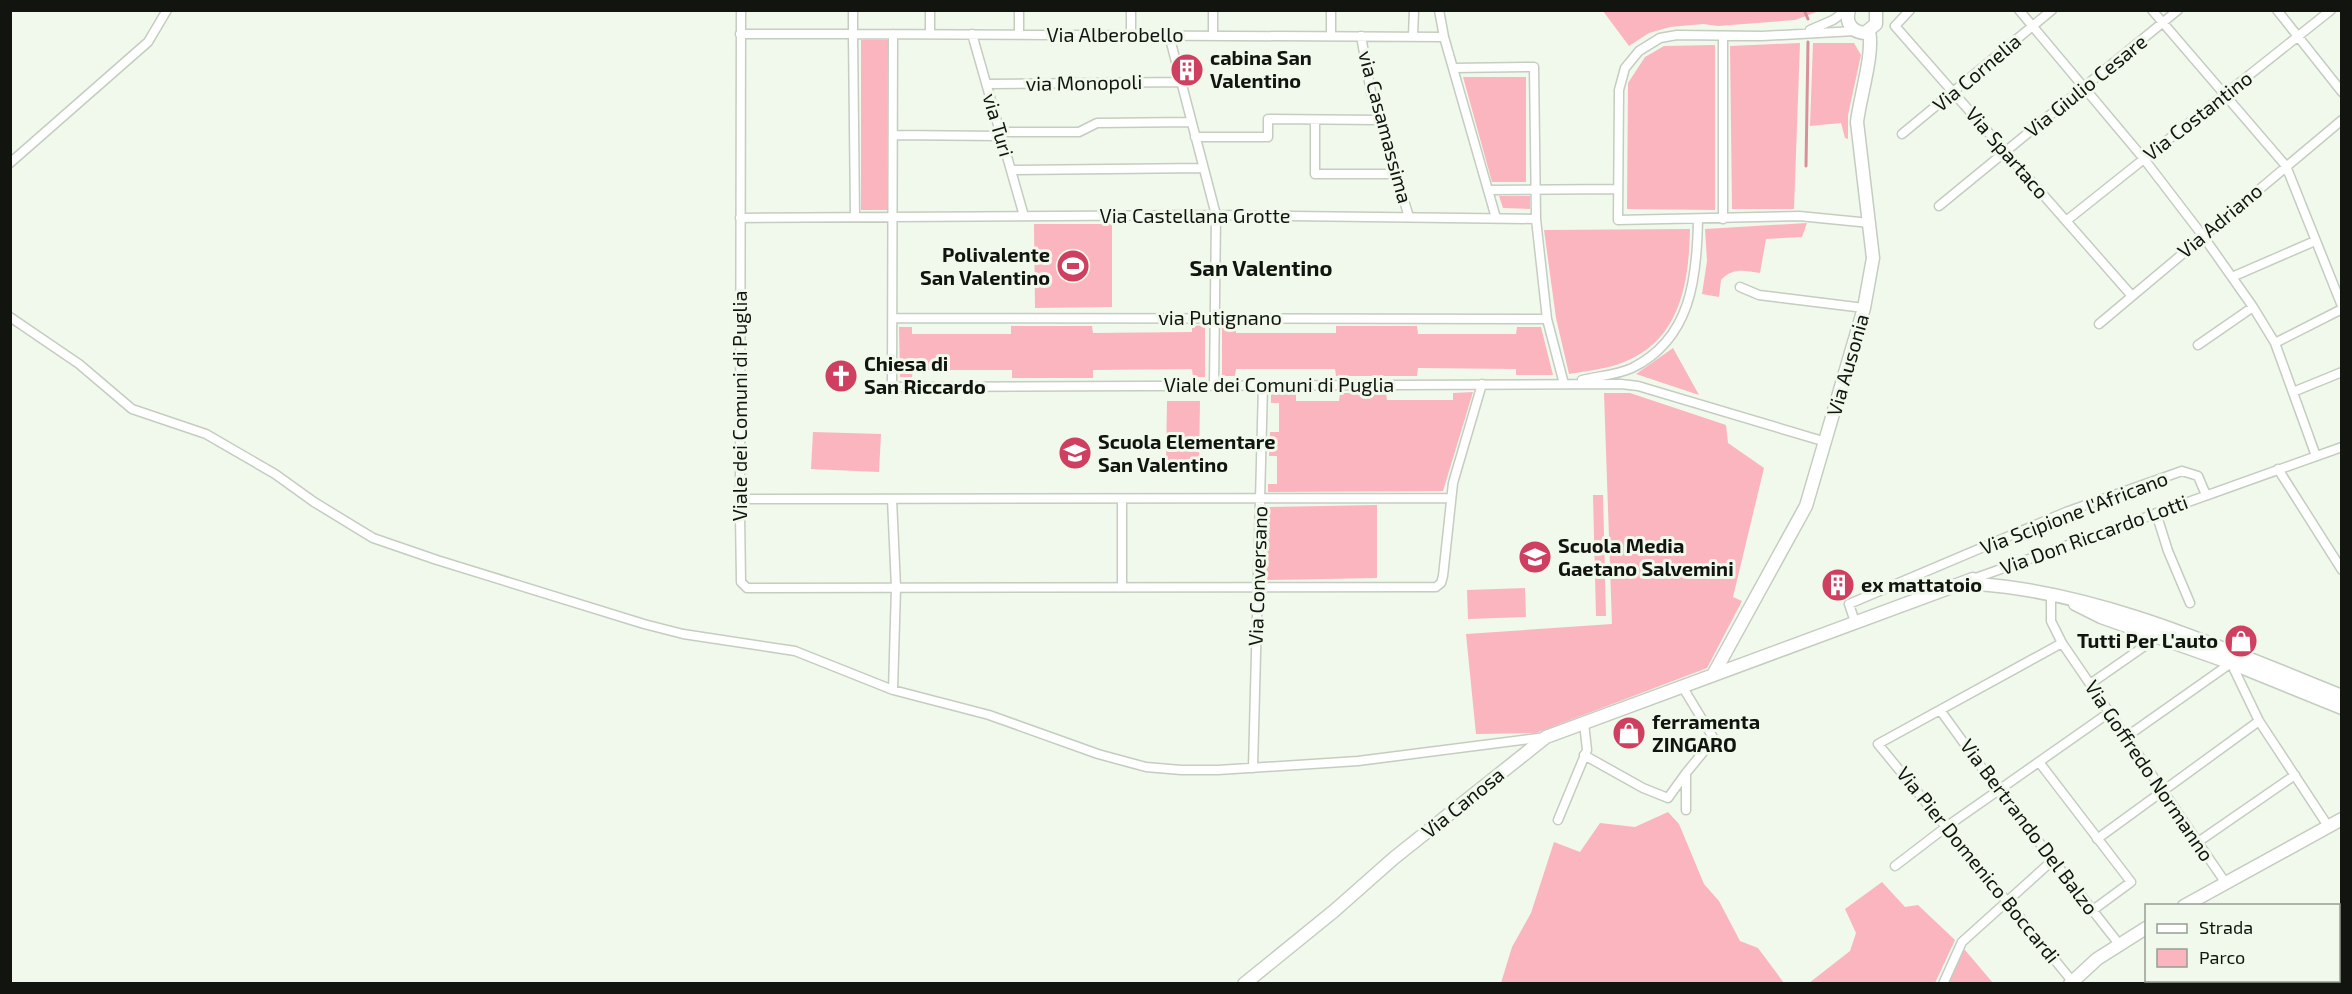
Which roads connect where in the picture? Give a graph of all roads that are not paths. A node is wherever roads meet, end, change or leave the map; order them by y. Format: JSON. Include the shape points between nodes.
{"nodes":[{"id":1,"x":167,"y":10,"type":"edge"},
{"id":2,"x":741,"y":10,"type":"edge"},
{"id":3,"x":853,"y":10,"type":"edge"},
{"id":4,"x":930,"y":10,"type":"edge"},
{"id":5,"x":1019,"y":10,"type":"edge"},
{"id":6,"x":1131,"y":10,"type":"edge"},
{"id":7,"x":1213,"y":10,"type":"edge"},
{"id":8,"x":1331,"y":10,"type":"edge"},
{"id":9,"x":1414,"y":10,"type":"edge"},
{"id":10,"x":1439,"y":10,"type":"edge"},
{"id":11,"x":1848,"y":10,"type":"edge"},
{"id":12,"x":1910,"y":10,"type":"edge"},
{"id":13,"x":2019,"y":10,"type":"edge"},
{"id":14,"x":2052,"y":10,"type":"edge"},
{"id":15,"x":2152,"y":10,"type":"edge"},
{"id":16,"x":2178,"y":10,"type":"edge"},
{"id":17,"x":2277,"y":10,"type":"edge"},
{"id":18,"x":2331,"y":10,"type":"edge"},
{"id":19,"x":1878,"y":12,"type":"edge"},
{"id":20,"x":2163,"y":22,"type":"junction"},
{"id":21,"x":2033,"y":27,"type":"junction"},
{"id":22,"x":1855,"y":31,"type":"junction"},
{"id":23,"x":1869,"y":31,"type":"junction"},
{"id":24,"x":1804,"y":33,"type":"junction"},
{"id":25,"x":740,"y":34,"type":"junction"},
{"id":26,"x":853,"y":34,"type":"junction"},
{"id":27,"x":893,"y":34,"type":"junction"},
{"id":28,"x":930,"y":34,"type":"junction"},
{"id":29,"x":972,"y":34,"type":"junction"},
{"id":30,"x":1019,"y":34,"type":"junction"},
{"id":31,"x":1131,"y":35,"type":"junction"},
{"id":32,"x":1168,"y":35,"type":"junction"},
{"id":33,"x":1213,"y":35,"type":"junction"},
{"id":34,"x":1331,"y":36,"type":"junction"},
{"id":35,"x":1361,"y":36,"type":"junction"},
{"id":36,"x":1413,"y":36,"type":"junction"},
{"id":37,"x":1723,"y":36,"type":"junction"},
{"id":38,"x":1444,"y":37,"type":"junction"},
{"id":39,"x":2298,"y":37,"type":"junction"},
{"id":40,"x":1453,"y":68,"type":"junction"},
{"id":41,"x":1181,"y":82,"type":"junction"},
{"id":42,"x":987,"y":84,"type":"junction"},
{"id":43,"x":2085,"y":87,"type":"junction"},
{"id":44,"x":2342,"y":92,"type":"edge"},
{"id":45,"x":1954,"y":93,"type":"junction"},
{"id":46,"x":2225,"y":95,"type":"junction"},
{"id":47,"x":1315,"y":120,"type":"junction"},
{"id":48,"x":1379,"y":120,"type":"junction"},
{"id":49,"x":2342,"y":120,"type":"edge"},
{"id":50,"x":1191,"y":122,"type":"junction"},
{"id":51,"x":1001,"y":134,"type":"junction"},
{"id":52,"x":1902,"y":134,"type":"dead end"},
{"id":53,"x":893,"y":135,"type":"junction"},
{"id":54,"x":1195,"y":137,"type":"junction"},
{"id":55,"x":2005,"y":151,"type":"junction"},
{"id":56,"x":2144,"y":159,"type":"junction"},
{"id":57,"x":10,"y":164,"type":"edge"},
{"id":58,"x":2286,"y":166,"type":"junction"},
{"id":59,"x":1203,"y":168,"type":"junction"},
{"id":60,"x":1011,"y":170,"type":"junction"},
{"id":61,"x":1395,"y":174,"type":"junction"},
{"id":62,"x":1618,"y":189,"type":"junction"},
{"id":63,"x":1488,"y":190,"type":"junction"},
{"id":64,"x":1534,"y":190,"type":"junction"},
{"id":65,"x":1939,"y":206,"type":"dead end"},
{"id":66,"x":1216,"y":215,"type":"junction"},
{"id":67,"x":1024,"y":216,"type":"junction"},
{"id":68,"x":855,"y":217,"type":"junction"},
{"id":69,"x":894,"y":217,"type":"junction"},
{"id":70,"x":740,"y":218,"type":"junction"},
{"id":71,"x":1410,"y":218,"type":"junction"},
{"id":72,"x":1496,"y":218,"type":"junction"},
{"id":73,"x":1536,"y":219,"type":"junction"},
{"id":74,"x":1723,"y":219,"type":"junction"},
{"id":75,"x":1698,"y":220,"type":"junction"},
{"id":76,"x":2066,"y":221,"type":"junction"},
{"id":77,"x":1870,"y":223,"type":"junction"},
{"id":78,"x":2203,"y":236,"type":"junction"},
{"id":79,"x":2315,"y":241,"type":"junction"},
{"id":80,"x":2232,"y":277,"type":"junction"},
{"id":81,"x":1740,"y":287,"type":"dead end"},
{"id":82,"x":2132,"y":296,"type":"junction"},
{"id":83,"x":2253,"y":307,"type":"junction"},
{"id":84,"x":2342,"y":307,"type":"edge"},
{"id":85,"x":1864,"y":308,"type":"junction"},
{"id":86,"x":10,"y":317,"type":"edge"},
{"id":87,"x":893,"y":318,"type":"junction"},
{"id":88,"x":1214,"y":318,"type":"junction"},
{"id":89,"x":1547,"y":319,"type":"junction"},
{"id":90,"x":2099,"y":324,"type":"dead end"},
{"id":91,"x":2275,"y":343,"type":"junction"},
{"id":92,"x":2198,"y":345,"type":"dead end"},
{"id":93,"x":2342,"y":372,"type":"edge"},
{"id":94,"x":1482,"y":384,"type":"junction"},
{"id":95,"x":1564,"y":384,"type":"junction"},
{"id":96,"x":1214,"y":385,"type":"junction"},
{"id":97,"x":1263,"y":385,"type":"junction"},
{"id":98,"x":2293,"y":392,"type":"junction"},
{"id":99,"x":1826,"y":442,"type":"junction"},
{"id":100,"x":2342,"y":447,"type":"edge"},
{"id":101,"x":2316,"y":456,"type":"junction"},
{"id":102,"x":2278,"y":469,"type":"junction"},
{"id":103,"x":2206,"y":495,"type":"junction"},
{"id":104,"x":1260,"y":498,"type":"junction"},
{"id":105,"x":1450,"y":498,"type":"junction"},
{"id":106,"x":740,"y":499,"type":"junction"},
{"id":107,"x":892,"y":499,"type":"junction"},
{"id":108,"x":1122,"y":499,"type":"junction"},
{"id":109,"x":2156,"y":513,"type":"junction"},
{"id":110,"x":2342,"y":570,"type":"edge"},
{"id":111,"x":1973,"y":579,"type":"junction"},
{"id":112,"x":896,"y":587,"type":"junction"},
{"id":113,"x":1122,"y":587,"type":"junction"},
{"id":114,"x":1257,"y":587,"type":"junction"},
{"id":115,"x":2051,"y":594,"type":"junction"},
{"id":116,"x":2064,"y":597,"type":"junction"},
{"id":117,"x":2190,"y":603,"type":"dead end"},
{"id":118,"x":1855,"y":622,"type":"junction"},
{"id":119,"x":2159,"y":636,"type":"junction"},
{"id":120,"x":2062,"y":643,"type":"junction"},
{"id":121,"x":2231,"y":663,"type":"junction"},
{"id":122,"x":1713,"y":675,"type":"junction"},
{"id":123,"x":2090,"y":684,"type":"junction"},
{"id":124,"x":1682,"y":686,"type":"junction"},
{"id":125,"x":893,"y":690,"type":"junction"},
{"id":126,"x":2342,"y":696,"type":"edge"},
{"id":127,"x":2342,"y":708,"type":"edge"},
{"id":128,"x":1940,"y":710,"type":"junction"},
{"id":129,"x":2109,"y":712,"type":"junction"},
{"id":130,"x":2259,"y":721,"type":"junction"},
{"id":131,"x":1584,"y":723,"type":"junction"},
{"id":132,"x":2126,"y":736,"type":"junction"},
{"id":133,"x":1546,"y":737,"type":"junction"},
{"id":134,"x":1584,"y":755,"type":"junction"},
{"id":135,"x":2039,"y":762,"type":"junction"},
{"id":136,"x":1253,"y":768,"type":"junction"},
{"id":137,"x":1686,"y":773,"type":"junction"},
{"id":138,"x":2295,"y":776,"type":"junction"},
{"id":139,"x":1998,"y":790,"type":"junction"},
{"id":140,"x":2163,"y":791,"type":"junction"},
{"id":141,"x":1686,"y":810,"type":"dead end"},
{"id":142,"x":2342,"y":819,"type":"edge"},
{"id":143,"x":1558,"y":820,"type":"dead end"},
{"id":144,"x":2328,"y":826,"type":"junction"},
{"id":145,"x":1946,"y":827,"type":"junction"},
{"id":146,"x":2097,"y":839,"type":"junction"},
{"id":147,"x":2198,"y":842,"type":"junction"},
{"id":148,"x":2053,"y":861,"type":"junction"},
{"id":149,"x":1895,"y":866,"type":"dead end"},
{"id":150,"x":2225,"y":882,"type":"junction"},
{"id":151,"x":2007,"y":901,"type":"junction"},
{"id":152,"x":2187,"y":904,"type":"edge"},
{"id":153,"x":2092,"y":910,"type":"junction"},
{"id":154,"x":2145,"y":929,"type":"edge"},
{"id":155,"x":2119,"y":944,"type":"junction"},
{"id":156,"x":2071,"y":982,"type":"edge"},
{"id":157,"x":1244,"y":984,"type":"edge"},
{"id":158,"x":1942,"y":984,"type":"edge"}],
"edges":[{"from":1,"to":57,"type":"street","via":[[148,42]]},
{"from":2,"to":25,"type":"street","name":"Viale dei Comuni di Puglia"},
{"from":3,"to":26,"type":"street"},
{"from":4,"to":28,"type":"street"},
{"from":5,"to":30,"type":"street"},
{"from":6,"to":31,"type":"street"},
{"from":7,"to":33,"type":"street"},
{"from":8,"to":34,"type":"street"},
{"from":9,"to":36,"type":"street"},
{"from":10,"to":38,"type":"street"},
{"from":11,"to":22,"type":"main road","via":[[1848,23]]},
{"from":11,"to":24,"type":"street"},
{"from":12,"to":45,"type":"street","name":"Via Spartaco","via":[[1895,26]]},
{"from":13,"to":21,"type":"street"},
{"from":14,"to":21,"type":"street","name":"Via Cornelia"},
{"from":15,"to":20,"type":"street"},
{"from":16,"to":20,"type":"street","name":"Via Giulio Cesare"},
{"from":17,"to":39,"type":"street"},
{"from":18,"to":39,"type":"street","name":"Via Costantino"},
{"from":19,"to":23,"type":"main road","via":[[1876,24]]},
{"from":20,"to":43,"type":"street","name":"Via Giulio Cesare"},
{"from":20,"to":46,"type":"street"},
{"from":21,"to":43,"type":"street"},
{"from":21,"to":45,"type":"street","name":"Via Cornelia"},
{"from":22,"to":23,"type":"main road"},
{"from":22,"to":24,"type":"street"},
{"from":23,"to":77,"type":"main road","name":"Via Ausonia","via":[[1872,44],[1857,122]]},
{"from":24,"to":37,"type":"street"},
{"from":25,"to":26,"type":"street"},
{"from":25,"to":70,"type":"street","name":"Viale dei Comuni di Puglia"},
{"from":26,"to":27,"type":"street","name":"Via Alberobello"},
{"from":26,"to":68,"type":"street"},
{"from":27,"to":28,"type":"street","name":"Via Alberobello"},
{"from":27,"to":53,"type":"street","name":"Viale dei Comuni di Puglia"},
{"from":28,"to":29,"type":"street","name":"Via Alberobello"},
{"from":29,"to":30,"type":"street","name":"Via Alberobello"},
{"from":29,"to":42,"type":"street","name":"via Turi"},
{"from":30,"to":31,"type":"street","name":"Via Alberobello"},
{"from":31,"to":32,"type":"street","name":"Via Alberobello"},
{"from":32,"to":33,"type":"street","name":"Via Alberobello"},
{"from":32,"to":41,"type":"street"},
{"from":33,"to":34,"type":"street","name":"Via Alberobello"},
{"from":34,"to":35,"type":"street","name":"Via Alberobello"},
{"from":35,"to":36,"type":"street","name":"Via Alberobello"},
{"from":35,"to":48,"type":"street","name":"via Casamassima"},
{"from":36,"to":38,"type":"street","name":"Via Alberobello"},
{"from":37,"to":62,"type":"street","via":[[1660,38],[1629,62],[1619,90]]},
{"from":37,"to":74,"type":"street"},
{"from":38,"to":40,"type":"street"},
{"from":39,"to":44,"type":"street"},
{"from":39,"to":46,"type":"street","name":"Via Costantino"},
{"from":40,"to":63,"type":"street"},
{"from":40,"to":64,"type":"street","via":[[1534,68]]},
{"from":41,"to":42,"type":"street","name":"via Monopoli"},
{"from":41,"to":50,"type":"street"},
{"from":42,"to":51,"type":"street","name":"via Turi"},
{"from":43,"to":55,"type":"street","name":"Via Giulio Cesare"},
{"from":43,"to":56,"type":"street"},
{"from":45,"to":52,"type":"street","name":"Via Cornelia"},
{"from":45,"to":55,"type":"street","name":"Via Spartaco"},
{"from":46,"to":56,"type":"street","name":"Via Costantino"},
{"from":46,"to":58,"type":"street"},
{"from":47,"to":48,"type":"street"},
{"from":47,"to":54,"type":"street","via":[[1268,119],[1268,137]]},
{"from":47,"to":61,"type":"street","via":[[1315,174]]},
{"from":48,"to":61,"type":"street","name":"via Casamassima"},
{"from":49,"to":58,"type":"street","name":"Via Adriano"},
{"from":50,"to":51,"type":"street","via":[[1097,123],[1079,132]]},
{"from":50,"to":54,"type":"street"},
{"from":51,"to":53,"type":"street"},
{"from":51,"to":60,"type":"street","name":"via Turi"},
{"from":53,"to":69,"type":"street","name":"Viale dei Comuni di Puglia"},
{"from":54,"to":59,"type":"street"},
{"from":55,"to":65,"type":"street","name":"Via Giulio Cesare"},
{"from":55,"to":76,"type":"street","name":"Via Spartaco"},
{"from":56,"to":76,"type":"street","name":"Via Costantino"},
{"from":56,"to":78,"type":"street"},
{"from":58,"to":78,"type":"street","name":"Via Adriano"},
{"from":58,"to":79,"type":"street"},
{"from":59,"to":60,"type":"street"},
{"from":59,"to":66,"type":"street"},
{"from":60,"to":67,"type":"street","name":"via Turi"},
{"from":61,"to":71,"type":"street","name":"via Casamassima"},
{"from":62,"to":64,"type":"street"},
{"from":62,"to":75,"type":"street","via":[[1618,220]]},
{"from":63,"to":64,"type":"street"},
{"from":63,"to":72,"type":"street"},
{"from":64,"to":73,"type":"street"},
{"from":66,"to":67,"type":"street","name":"Via Castellana Grotte"},
{"from":66,"to":71,"type":"street","name":"Via Castellana Grotte"},
{"from":66,"to":88,"type":"street"},
{"from":67,"to":69,"type":"street","name":"Via Castellana Grotte"},
{"from":68,"to":69,"type":"street","name":"Via Castellana Grotte"},
{"from":68,"to":70,"type":"street"},
{"from":69,"to":87,"type":"street","name":"Viale dei Comuni di Puglia"},
{"from":70,"to":106,"type":"street","name":"Viale dei Comuni di Puglia"},
{"from":71,"to":72,"type":"street","name":"Via Castellana Grotte"},
{"from":72,"to":73,"type":"street","name":"Via Castellana Grotte"},
{"from":73,"to":89,"type":"street"},
{"from":74,"to":75,"type":"street"},
{"from":74,"to":77,"type":"street","via":[[1799,216]]},
{"from":75,"to":95,"type":"street","via":[[1692,291],[1665,342],[1622,372]]},
{"from":76,"to":82,"type":"street","name":"Via Spartaco"},
{"from":77,"to":85,"type":"main road","name":"Via Ausonia","via":[[1873,258]]},
{"from":78,"to":80,"type":"street"},
{"from":78,"to":82,"type":"street","name":"Via Adriano"},
{"from":79,"to":80,"type":"street"},
{"from":79,"to":84,"type":"street"},
{"from":80,"to":83,"type":"street"},
{"from":81,"to":85,"type":"street","via":[[1759,295]]},
{"from":82,"to":90,"type":"street","name":"Via Adriano"},
{"from":83,"to":91,"type":"street"},
{"from":83,"to":92,"type":"street"},
{"from":84,"to":91,"type":"street"},
{"from":85,"to":99,"type":"main road","name":"Via Ausonia"},
{"from":86,"to":125,"type":"street","via":[[80,364],[132,409],[206,434],[373,537],[644,624],[795,651]]},
{"from":87,"to":88,"type":"street","name":"via Putignano"},
{"from":87,"to":96,"type":"street","name":"Viale dei Comuni di Puglia","via":[[892,387]]},
{"from":88,"to":89,"type":"street","name":"via Putignano"},
{"from":88,"to":96,"type":"street"},
{"from":89,"to":95,"type":"street"},
{"from":91,"to":98,"type":"street"},
{"from":93,"to":98,"type":"street"},
{"from":94,"to":95,"type":"street","name":"Viale dei Comuni di Puglia"},
{"from":94,"to":97,"type":"street","name":"Viale dei Comuni di Puglia"},
{"from":94,"to":105,"type":"street"},
{"from":95,"to":99,"type":"street","name":"Viale dei Comuni di Puglia","via":[[1638,386]]},
{"from":96,"to":97,"type":"street","name":"Viale dei Comuni di Puglia"},
{"from":97,"to":104,"type":"street","name":"Via Conversano"},
{"from":98,"to":101,"type":"street"},
{"from":99,"to":122,"type":"main road","name":"Via Ausonia","via":[[1806,506]]},
{"from":100,"to":101,"type":"street","name":"Via Don Riccardo Lotti"},
{"from":101,"to":102,"type":"street","name":"Via Don Riccardo Lotti"},
{"from":102,"to":103,"type":"street","name":"Via Don Riccardo Lotti"},
{"from":102,"to":110,"type":"street"},
{"from":103,"to":109,"type":"street","name":"Via Don Riccardo Lotti"},
{"from":103,"to":118,"type":"street","name":"Via Scipione l'Africano","via":[[2198,476],[2182,471],[2066,512],[1849,604]]},
{"from":104,"to":105,"type":"street"},
{"from":104,"to":108,"type":"street"},
{"from":104,"to":114,"type":"street","name":"Via Conversano"},
{"from":105,"to":114,"type":"street","via":[[1443,576],[1436,587]]},
{"from":106,"to":107,"type":"street"},
{"from":106,"to":112,"type":"street","name":"Viale dei Comuni di Puglia","via":[[743,586]]},
{"from":107,"to":108,"type":"street"},
{"from":107,"to":112,"type":"street"},
{"from":108,"to":113,"type":"street"},
{"from":109,"to":111,"type":"street","name":"Via Don Riccardo Lotti"},
{"from":109,"to":117,"type":"street"},
{"from":111,"to":115,"type":"main road","via":[[1978,584]]},
{"from":111,"to":118,"type":"main road","name":"Via Don Riccardo Lotti"},
{"from":112,"to":113,"type":"street"},
{"from":112,"to":125,"type":"street"},
{"from":113,"to":114,"type":"street"},
{"from":114,"to":136,"type":"street","name":"Via Conversano"},
{"from":115,"to":116,"type":"main road"},
{"from":115,"to":120,"type":"street","name":"Via Goffredo Normanno","via":[[2051,621]]},
{"from":116,"to":119,"type":"main road","via":[[2101,617]]},
{"from":116,"to":126,"type":"main road","via":[[2100,605]]},
{"from":118,"to":122,"type":"main road","name":"Via Don Riccardo Lotti"},
{"from":119,"to":121,"type":"main road"},
{"from":119,"to":123,"type":"street"},
{"from":120,"to":123,"type":"street","name":"Via Goffredo Normanno"},
{"from":120,"to":128,"type":"street"},
{"from":121,"to":127,"type":"main road"},
{"from":121,"to":130,"type":"street"},
{"from":121,"to":132,"type":"street"},
{"from":122,"to":124,"type":"main road","name":"Via Canosa"},
{"from":123,"to":129,"type":"street","name":"Via Goffredo Normanno"},
{"from":124,"to":131,"type":"main road","name":"Via Canosa"},
{"from":124,"to":137,"type":"street","via":[[1714,739]]},
{"from":125,"to":136,"type":"street","via":[[989,716],[1146,767]]},
{"from":128,"to":139,"type":"street","name":"Via Bertrando Del Balzo"},
{"from":128,"to":145,"type":"street","name":"Via Pier Domenico Boccardi","via":[[1878,744]]},
{"from":129,"to":132,"type":"street","name":"Via Goffredo Normanno"},
{"from":129,"to":135,"type":"street"},
{"from":130,"to":138,"type":"street"},
{"from":130,"to":140,"type":"street"},
{"from":131,"to":133,"type":"main road","name":"Via Canosa"},
{"from":131,"to":134,"type":"street"},
{"from":132,"to":140,"type":"street","name":"Via Goffredo Normanno"},
{"from":133,"to":136,"type":"street","via":[[1358,761]]},
{"from":133,"to":157,"type":"main road","name":"Via Canosa"},
{"from":134,"to":137,"type":"street","via":[[1668,798]]},
{"from":134,"to":143,"type":"street"},
{"from":135,"to":139,"type":"street"},
{"from":135,"to":146,"type":"street"},
{"from":137,"to":141,"type":"street"},
{"from":138,"to":144,"type":"street"},
{"from":138,"to":147,"type":"street"},
{"from":139,"to":145,"type":"street"},
{"from":139,"to":148,"type":"street","name":"Via Bertrando Del Balzo"},
{"from":140,"to":146,"type":"street"},
{"from":140,"to":147,"type":"street","name":"Via Goffredo Normanno"},
{"from":142,"to":144,"type":"main road"},
{"from":144,"to":150,"type":"main road"},
{"from":145,"to":149,"type":"street"},
{"from":145,"to":151,"type":"street","name":"Via Pier Domenico Boccardi"},
{"from":146,"to":153,"type":"street","via":[[2130,882]]},
{"from":147,"to":150,"type":"street","name":"Via Goffredo Normanno"},
{"from":148,"to":151,"type":"street"},
{"from":148,"to":153,"type":"street","name":"Via Bertrando Del Balzo"},
{"from":150,"to":152,"type":"main road"},
{"from":151,"to":156,"type":"street","name":"Via Pier Domenico Boccardi"},
{"from":151,"to":158,"type":"street","via":[[1962,942]]},
{"from":153,"to":155,"type":"street","name":"Via Bertrando Del Balzo"},
{"from":154,"to":155,"type":"main road"},
{"from":155,"to":156,"type":"main road"}]}
